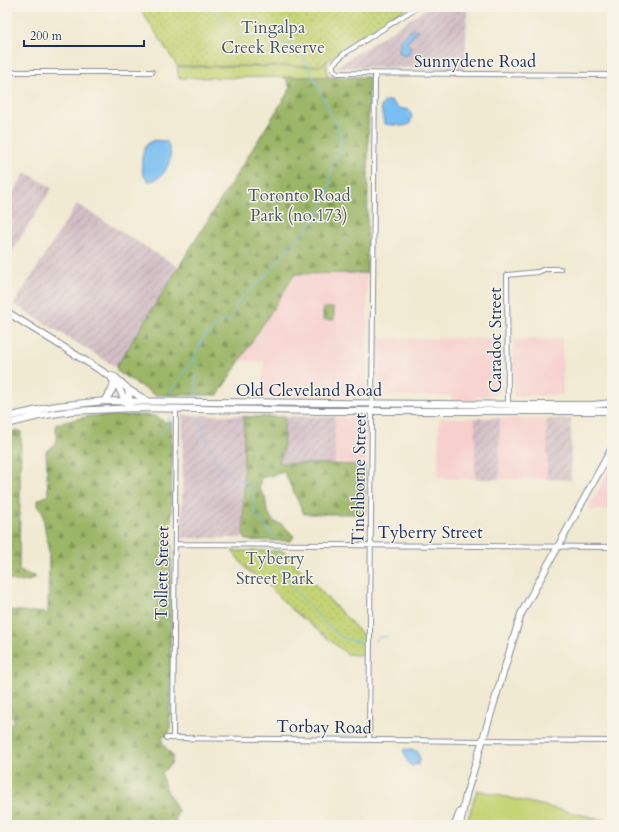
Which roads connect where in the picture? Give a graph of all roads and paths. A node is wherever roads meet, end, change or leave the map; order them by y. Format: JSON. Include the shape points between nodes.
{"nodes":[{"id":1,"x":416,"y":7,"type":"edge"},
{"id":2,"x":7,"y":72,"type":"edge"},
{"id":3,"x":152,"y":72,"type":"dead end"},
{"id":4,"x":375,"y":74,"type":"junction"},
{"id":5,"x":612,"y":75,"type":"edge"},
{"id":6,"x":560,"y":269,"type":"dead end"},
{"id":7,"x":7,"y":312,"type":"edge"},
{"id":8,"x":108,"y":375,"type":"junction"},
{"id":9,"x":114,"y":381,"type":"junction"},
{"id":10,"x":129,"y":390,"type":"junction"},
{"id":11,"x":105,"y":401,"type":"junction"},
{"id":12,"x":128,"y":401,"type":"junction"},
{"id":13,"x":147,"y":401,"type":"junction"},
{"id":14,"x":612,"y":403,"type":"edge"},
{"id":15,"x":508,"y":405,"type":"junction"},
{"id":16,"x":128,"y":408,"type":"junction"},
{"id":17,"x":373,"y":408,"type":"junction"},
{"id":18,"x":176,"y":409,"type":"junction"},
{"id":19,"x":612,"y":411,"type":"edge"},
{"id":20,"x":7,"y":417,"type":"edge"},
{"id":21,"x":7,"y":424,"type":"edge"},
{"id":22,"x":612,"y":448,"type":"edge"},
{"id":23,"x":176,"y":544,"type":"junction"},
{"id":24,"x":371,"y":545,"type":"junction"},
{"id":25,"x":558,"y":545,"type":"junction"},
{"id":26,"x":612,"y":547,"type":"edge"},
{"id":27,"x":166,"y":738,"type":"dead end"},
{"id":28,"x":173,"y":738,"type":"junction"},
{"id":29,"x":369,"y":740,"type":"junction"},
{"id":30,"x":483,"y":741,"type":"junction"},
{"id":31,"x":612,"y":741,"type":"edge"},
{"id":32,"x":463,"y":808,"type":"junction"},
{"id":33,"x":455,"y":825,"type":"edge"},
{"id":34,"x":460,"y":825,"type":"edge"}],
"edges":[{"from":1,"to":4,"type":"street","name":"Sunnydene Road","via":[[339,57],[334,64],[333,70],[338,73]]},
{"from":2,"to":3,"type":"street"},
{"from":4,"to":5,"type":"street","name":"Sunnydene Road"},
{"from":4,"to":17,"type":"street","name":"Tinchborne Street"},
{"from":6,"to":15,"type":"street","name":"Caradoc Street","via":[[507,275]]},
{"from":7,"to":8,"type":"main road"},
{"from":8,"to":9,"type":"main road"},
{"from":8,"to":10,"type":"main road","via":[[115,377]]},
{"from":9,"to":11,"type":"main road"},
{"from":9,"to":12,"type":"main road"},
{"from":10,"to":12,"type":"main road"},
{"from":10,"to":13,"type":"main road"},
{"from":11,"to":12,"type":"main road","name":"Old Cleveland Road"},
{"from":11,"to":20,"type":"main road","name":"Old Cleveland Road","via":[[56,406]]},
{"from":12,"to":13,"type":"main road","name":"Old Cleveland Road"},
{"from":12,"to":16,"type":"main road"},
{"from":13,"to":17,"type":"main road","name":"Old Cleveland Road"},
{"from":14,"to":15,"type":"main road","name":"Old Cleveland Road"},
{"from":15,"to":17,"type":"main road","name":"Old Cleveland Road"},
{"from":16,"to":18,"type":"main road","name":"Old Cleveland Road"},
{"from":16,"to":21,"type":"main road","name":"Old Cleveland Road","via":[[63,412]]},
{"from":17,"to":18,"type":"main road","name":"Old Cleveland Road"},
{"from":17,"to":19,"type":"main road","name":"Old Cleveland Road"},
{"from":17,"to":24,"type":"street","name":"Tinchborne Street"},
{"from":18,"to":23,"type":"street","name":"Tollett Street"},
{"from":22,"to":25,"type":"main road"},
{"from":23,"to":24,"type":"street","name":"Tyberry Street"},
{"from":23,"to":28,"type":"street","name":"Tollett Street"},
{"from":24,"to":25,"type":"street","name":"Tyberry Street"},
{"from":24,"to":29,"type":"street","name":"Tinchborne Street"},
{"from":25,"to":26,"type":"street","name":"Tyberry Street"},
{"from":25,"to":30,"type":"main road","via":[[521,614]]},
{"from":27,"to":28,"type":"street","name":"Torbay Road"},
{"from":28,"to":29,"type":"street","name":"Torbay Road"},
{"from":29,"to":30,"type":"street","name":"Torbay Road"},
{"from":30,"to":31,"type":"street","name":"Torbay Road"},
{"from":30,"to":32,"type":"main road"},
{"from":32,"to":33,"type":"main road"},
{"from":32,"to":34,"type":"main road"}]}
